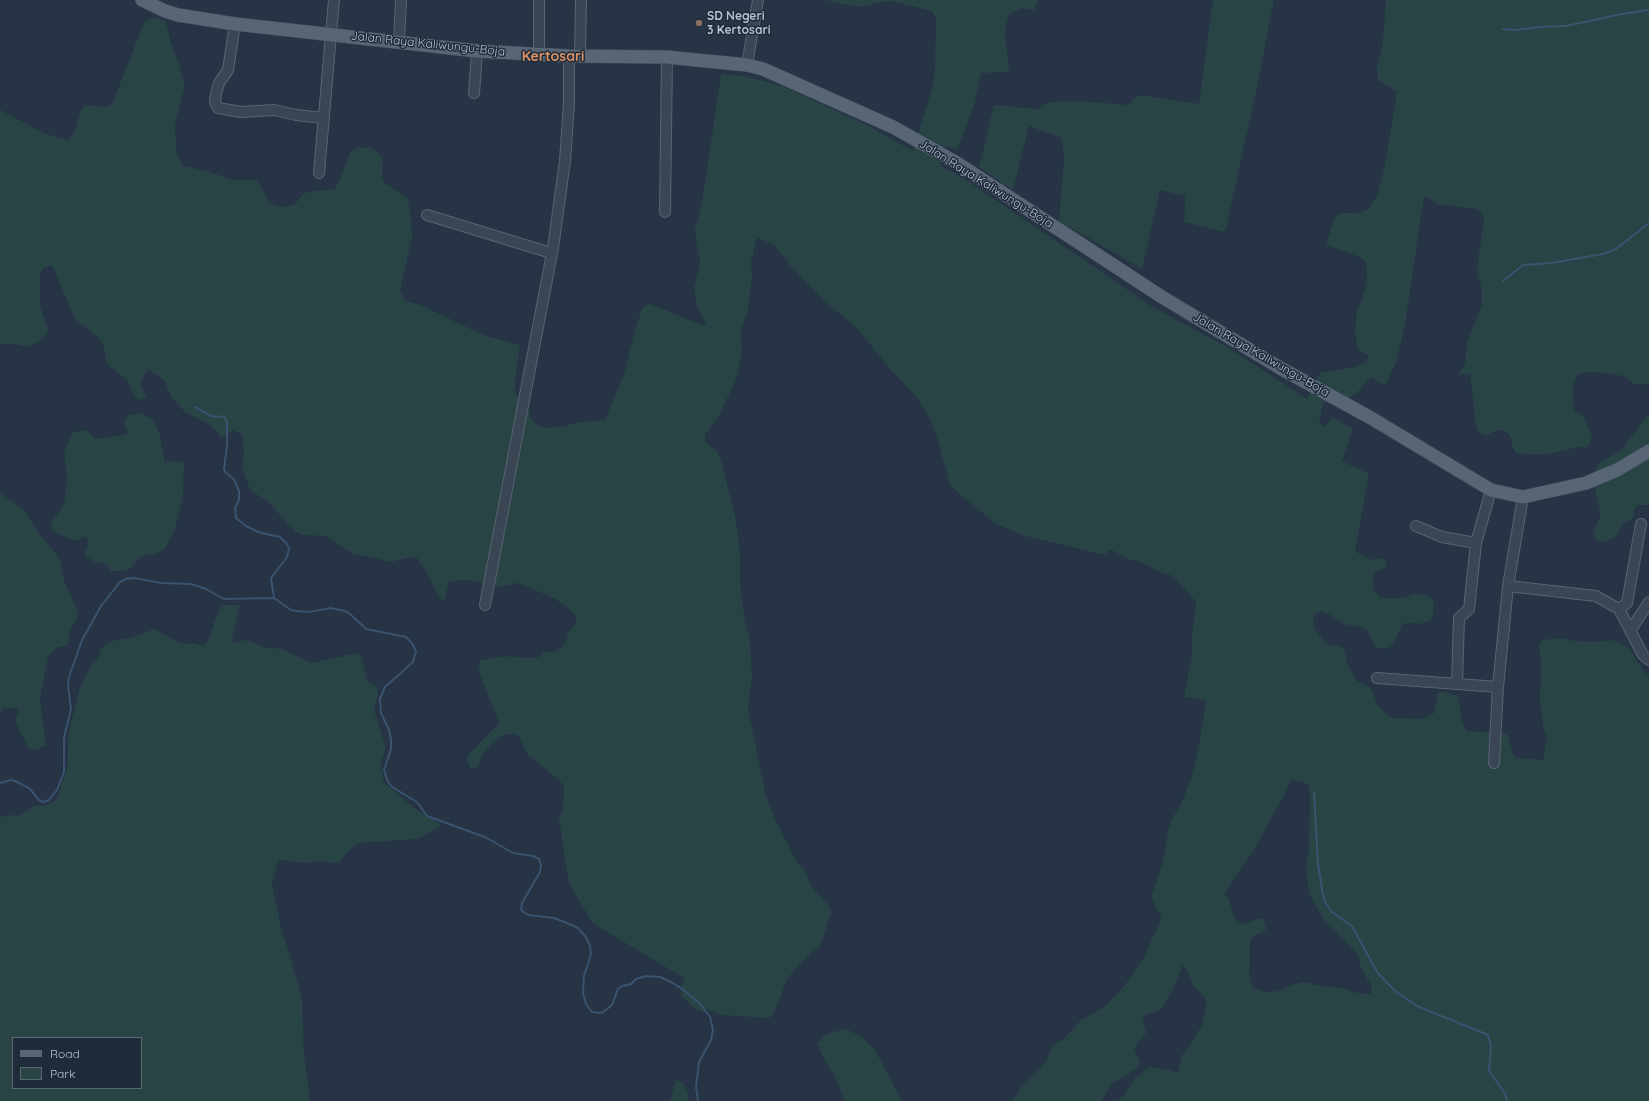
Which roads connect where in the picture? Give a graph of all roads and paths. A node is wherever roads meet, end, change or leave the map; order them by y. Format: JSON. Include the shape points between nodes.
{"nodes":[{"id":1,"x":142,"y":0,"type":"edge"},
{"id":2,"x":334,"y":0,"type":"edge"},
{"id":3,"x":401,"y":0,"type":"edge"},
{"id":4,"x":539,"y":0,"type":"edge"},
{"id":5,"x":581,"y":0,"type":"edge"},
{"id":6,"x":758,"y":0,"type":"edge"},
{"id":7,"x":235,"y":24,"type":"junction"},
{"id":8,"x":332,"y":35,"type":"junction"},
{"id":9,"x":399,"y":42,"type":"junction"},
{"id":10,"x":477,"y":50,"type":"junction"},
{"id":11,"x":540,"y":54,"type":"junction"},
{"id":12,"x":575,"y":56,"type":"junction"},
{"id":13,"x":667,"y":57,"type":"junction"},
{"id":14,"x":747,"y":65,"type":"junction"},
{"id":15,"x":474,"y":93,"type":"dead end"},
{"id":16,"x":323,"y":118,"type":"junction"},
{"id":17,"x":319,"y":173,"type":"dead end"},
{"id":18,"x":665,"y":212,"type":"dead end"},
{"id":19,"x":427,"y":215,"type":"dead end"},
{"id":20,"x":551,"y":253,"type":"junction"},
{"id":21,"x":1649,"y":451,"type":"edge"},
{"id":22,"x":1491,"y":490,"type":"junction"},
{"id":23,"x":1523,"y":496,"type":"junction"},
{"id":24,"x":1641,"y":524,"type":"dead end"},
{"id":25,"x":1416,"y":526,"type":"dead end"},
{"id":26,"x":1476,"y":543,"type":"junction"},
{"id":27,"x":1508,"y":586,"type":"junction"},
{"id":28,"x":1649,"y":602,"type":"edge"},
{"id":29,"x":485,"y":605,"type":"dead end"},
{"id":30,"x":1619,"y":610,"type":"junction"},
{"id":31,"x":1630,"y":631,"type":"junction"},
{"id":32,"x":1649,"y":660,"type":"edge"},
{"id":33,"x":1377,"y":678,"type":"dead end"},
{"id":34,"x":1457,"y":684,"type":"junction"},
{"id":35,"x":1498,"y":687,"type":"junction"},
{"id":36,"x":1494,"y":763,"type":"dead end"}],
"edges":[{"from":1,"to":7,"type":"main road","name":"Jalan Raya Kaliwungu-Boja","via":[[178,15]]},
{"from":2,"to":8,"type":"street"},
{"from":3,"to":9,"type":"street"},
{"from":4,"to":11,"type":"street"},
{"from":5,"to":12,"type":"street"},
{"from":6,"to":14,"type":"street"},
{"from":7,"to":8,"type":"main road","name":"Jalan Raya Kaliwungu-Boja"},
{"from":7,"to":16,"type":"street","via":[[228,70],[219,83],[216,94],[215,102],[218,108],[241,112],[274,110]]},
{"from":8,"to":9,"type":"main road","name":"Jalan Raya Kaliwungu-Boja"},
{"from":8,"to":16,"type":"street"},
{"from":9,"to":10,"type":"main road","name":"Jalan Raya Kaliwungu-Boja"},
{"from":10,"to":11,"type":"main road","name":"Jalan Raya Kaliwungu-Boja"},
{"from":10,"to":15,"type":"street"},
{"from":11,"to":12,"type":"main road","name":"Jalan Raya Kaliwungu-Boja"},
{"from":12,"to":13,"type":"main road","name":"Jalan Raya Kaliwungu-Boja"},
{"from":12,"to":20,"type":"street","via":[[565,161]]},
{"from":13,"to":14,"type":"main road","name":"Jalan Raya Kaliwungu-Boja"},
{"from":13,"to":18,"type":"street"},
{"from":14,"to":22,"type":"main road","name":"Jalan Raya Kaliwungu-Boja","via":[[775,74],[893,127],[958,163],[1168,301]]},
{"from":16,"to":17,"type":"street"},
{"from":19,"to":20,"type":"street"},
{"from":20,"to":29,"type":"street"},
{"from":21,"to":23,"type":"main road","name":"Jalan Raya Kaliwungu-Boja","via":[[1617,470],[1586,483]]},
{"from":22,"to":23,"type":"main road","name":"Jalan Raya Kaliwungu-Boja"},
{"from":22,"to":26,"type":"street"},
{"from":23,"to":27,"type":"street"},
{"from":24,"to":30,"type":"street","via":[[1627,603]]},
{"from":25,"to":26,"type":"street","via":[[1442,537]]},
{"from":26,"to":34,"type":"street","via":[[1469,609],[1459,618]]},
{"from":27,"to":30,"type":"street","via":[[1596,596]]},
{"from":27,"to":35,"type":"street"},
{"from":28,"to":31,"type":"street"},
{"from":30,"to":31,"type":"street"},
{"from":31,"to":32,"type":"street","via":[[1643,655]]},
{"from":33,"to":34,"type":"street"},
{"from":34,"to":35,"type":"street"},
{"from":35,"to":36,"type":"street"}]}
